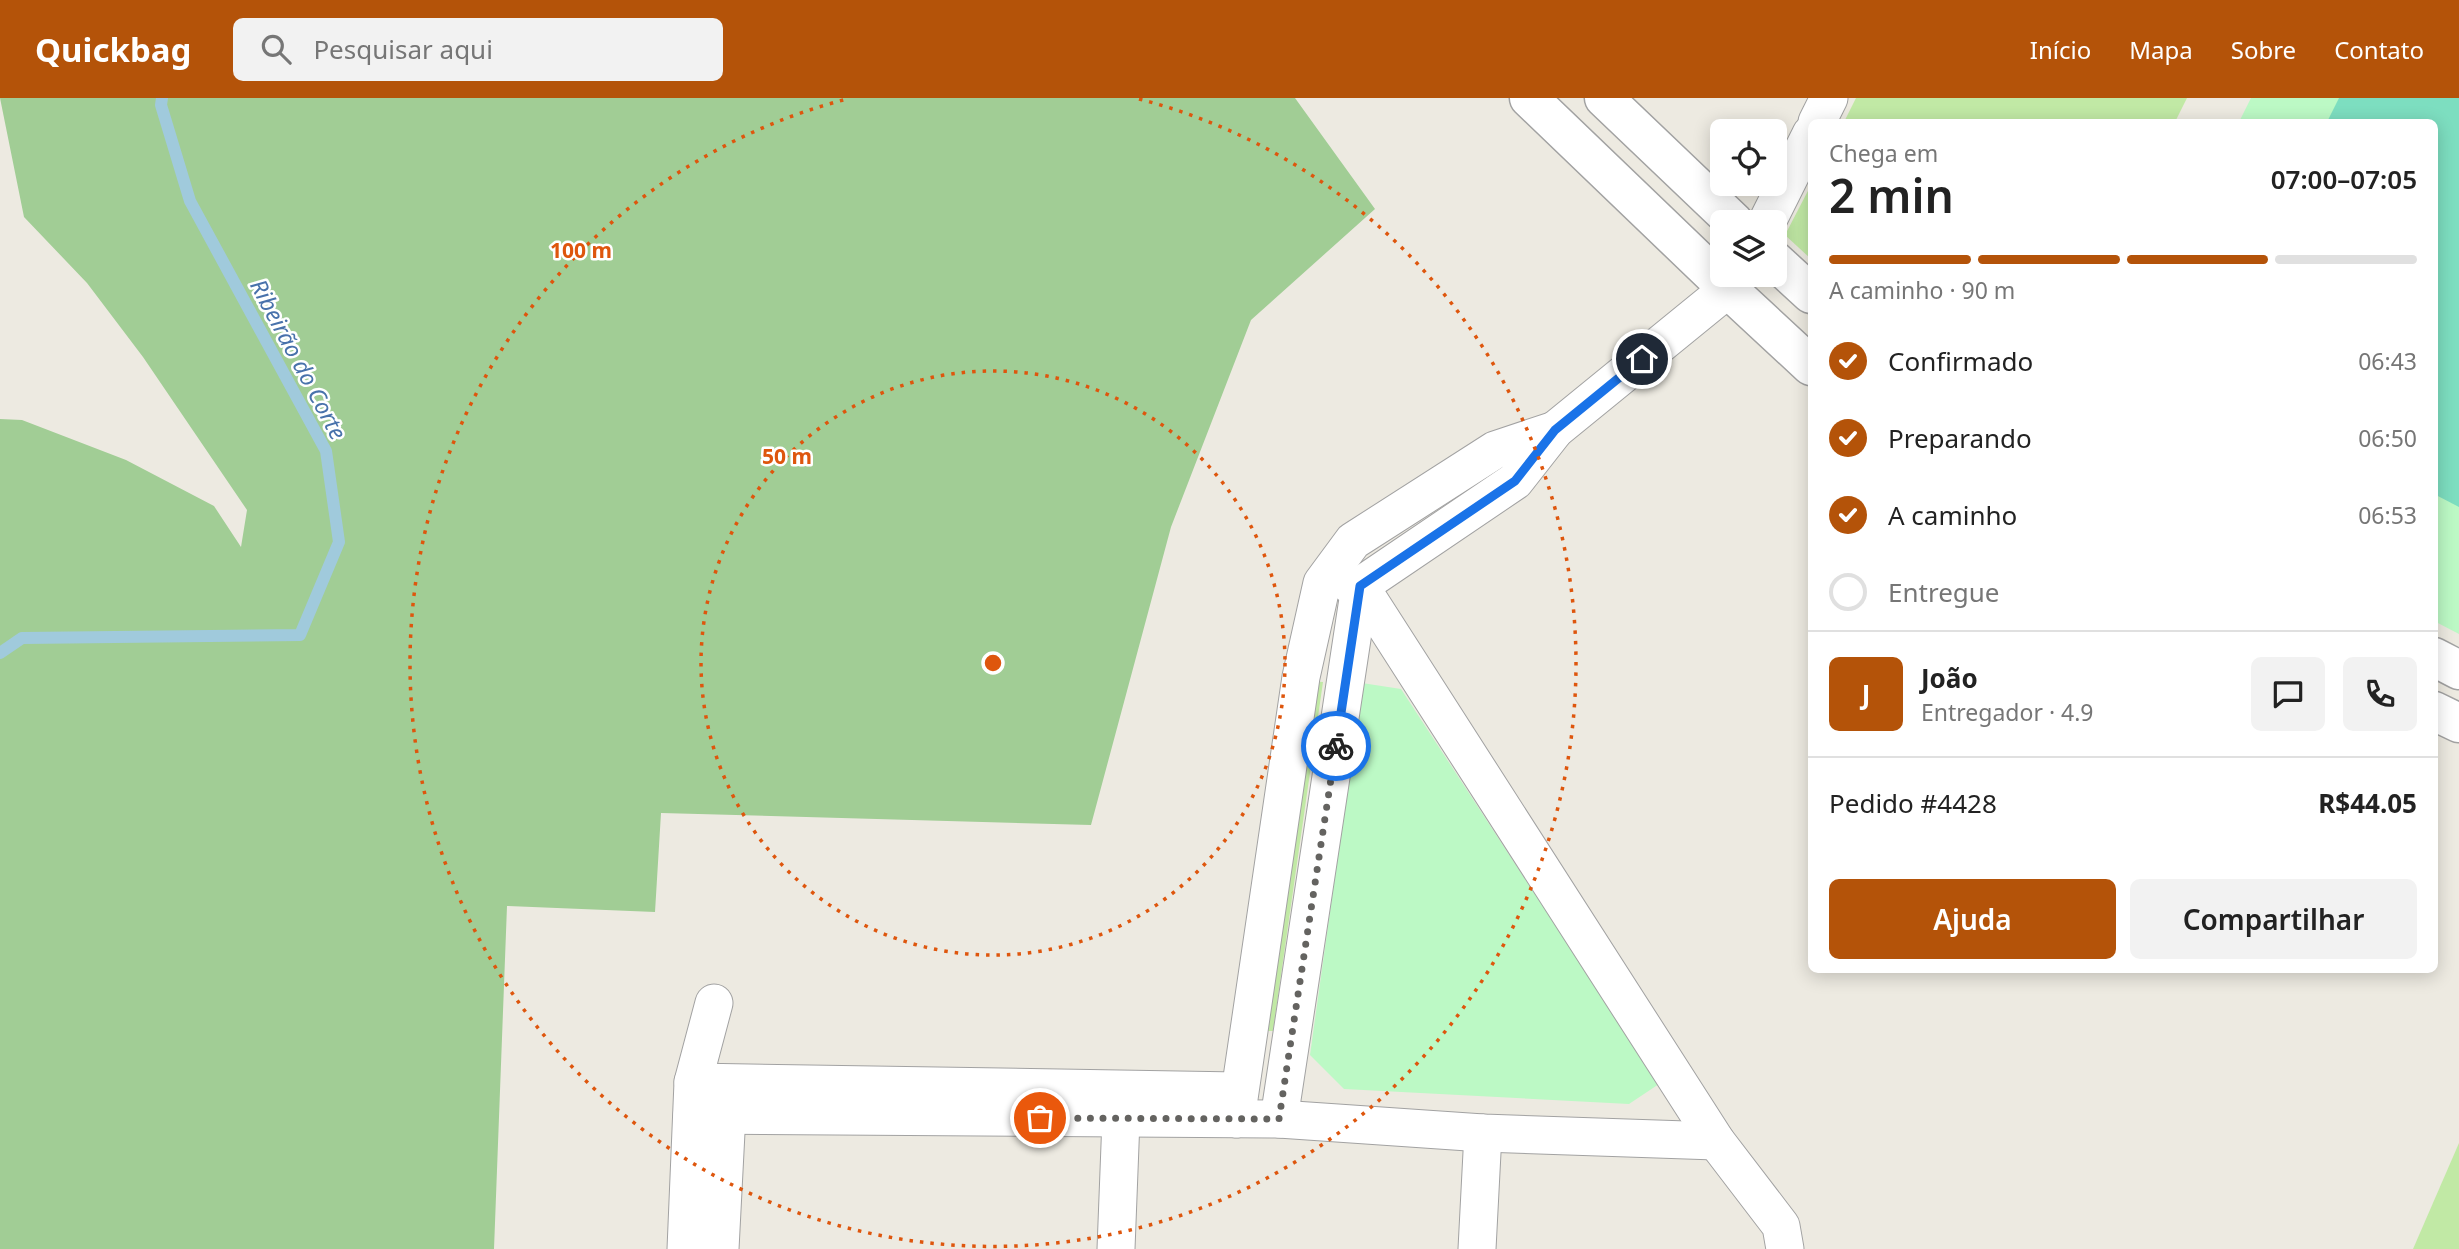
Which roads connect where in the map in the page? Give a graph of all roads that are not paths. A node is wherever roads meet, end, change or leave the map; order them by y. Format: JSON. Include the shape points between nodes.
{"nodes":[{"id":1,"x":1530,"y":98,"type":"edge"},
{"id":2,"x":1604,"y":98,"type":"edge"},
{"id":3,"x":1829,"y":98,"type":"edge"},
{"id":4,"x":1818,"y":119,"type":"edge"},
{"id":5,"x":1808,"y":140,"type":"edge"},
{"id":6,"x":1721,"y":210,"type":"edge"},
{"id":7,"x":1772,"y":210,"type":"edge"},
{"id":8,"x":1710,"y":262,"type":"edge"},
{"id":9,"x":1787,"y":272,"type":"edge"},
{"id":10,"x":1726,"y":287,"type":"edge"},
{"id":11,"x":1737,"y":287,"type":"edge"},
{"id":12,"x":1808,"y":291,"type":"edge"},
{"id":13,"x":1808,"y":363,"type":"edge"},
{"id":14,"x":1555,"y":430,"type":"junction"},
{"id":15,"x":1322,"y":583,"type":"junction"},
{"id":16,"x":1360,"y":586,"type":"junction"},
{"id":17,"x":2438,"y":659,"type":"edge"},
{"id":18,"x":2459,"y":670,"type":"edge"},
{"id":19,"x":2438,"y":713,"type":"edge"},
{"id":20,"x":2459,"y":723,"type":"edge"},
{"id":21,"x":710,"y":1098,"type":"junction"},
{"id":22,"x":1237,"y":1105,"type":"junction"},
{"id":23,"x":1121,"y":1119,"type":"junction"},
{"id":24,"x":1279,"y":1119,"type":"junction"},
{"id":25,"x":1483,"y":1133,"type":"junction"},
{"id":26,"x":1716,"y":1141,"type":"junction"},
{"id":27,"x":686,"y":1249,"type":"edge"},
{"id":28,"x":720,"y":1249,"type":"edge"},
{"id":29,"x":1116,"y":1249,"type":"edge"},
{"id":30,"x":1478,"y":1249,"type":"edge"},
{"id":31,"x":1785,"y":1249,"type":"edge"}],
"edges":[{"from":1,"to":8,"type":"street"},
{"from":2,"to":6,"type":"street"},
{"from":3,"to":4,"type":"street"},
{"from":5,"to":7,"type":"street"},
{"from":9,"to":12,"type":"street"},
{"from":10,"to":14,"type":"street"},
{"from":11,"to":13,"type":"street"},
{"from":14,"to":15,"type":"street","via":[[1495,450],[1353,541]]},
{"from":14,"to":16,"type":"street","via":[[1515,481]]},
{"from":15,"to":16,"type":"street"},
{"from":15,"to":22,"type":"street","via":[[1301,677]]},
{"from":16,"to":24,"type":"street"},
{"from":16,"to":26,"type":"street"},
{"from":17,"to":18,"type":"street"},
{"from":19,"to":20,"type":"street"},
{"from":21,"to":22,"type":"street"},
{"from":21,"to":23,"type":"street"},
{"from":21,"to":27,"type":"street"},
{"from":21,"to":28,"type":"street"},
{"from":22,"to":23,"type":"street"},
{"from":22,"to":24,"type":"street"},
{"from":23,"to":29,"type":"street"},
{"from":24,"to":25,"type":"street"},
{"from":25,"to":26,"type":"street"},
{"from":25,"to":30,"type":"street"},
{"from":26,"to":31,"type":"street","via":[[1781,1226]]}]}
